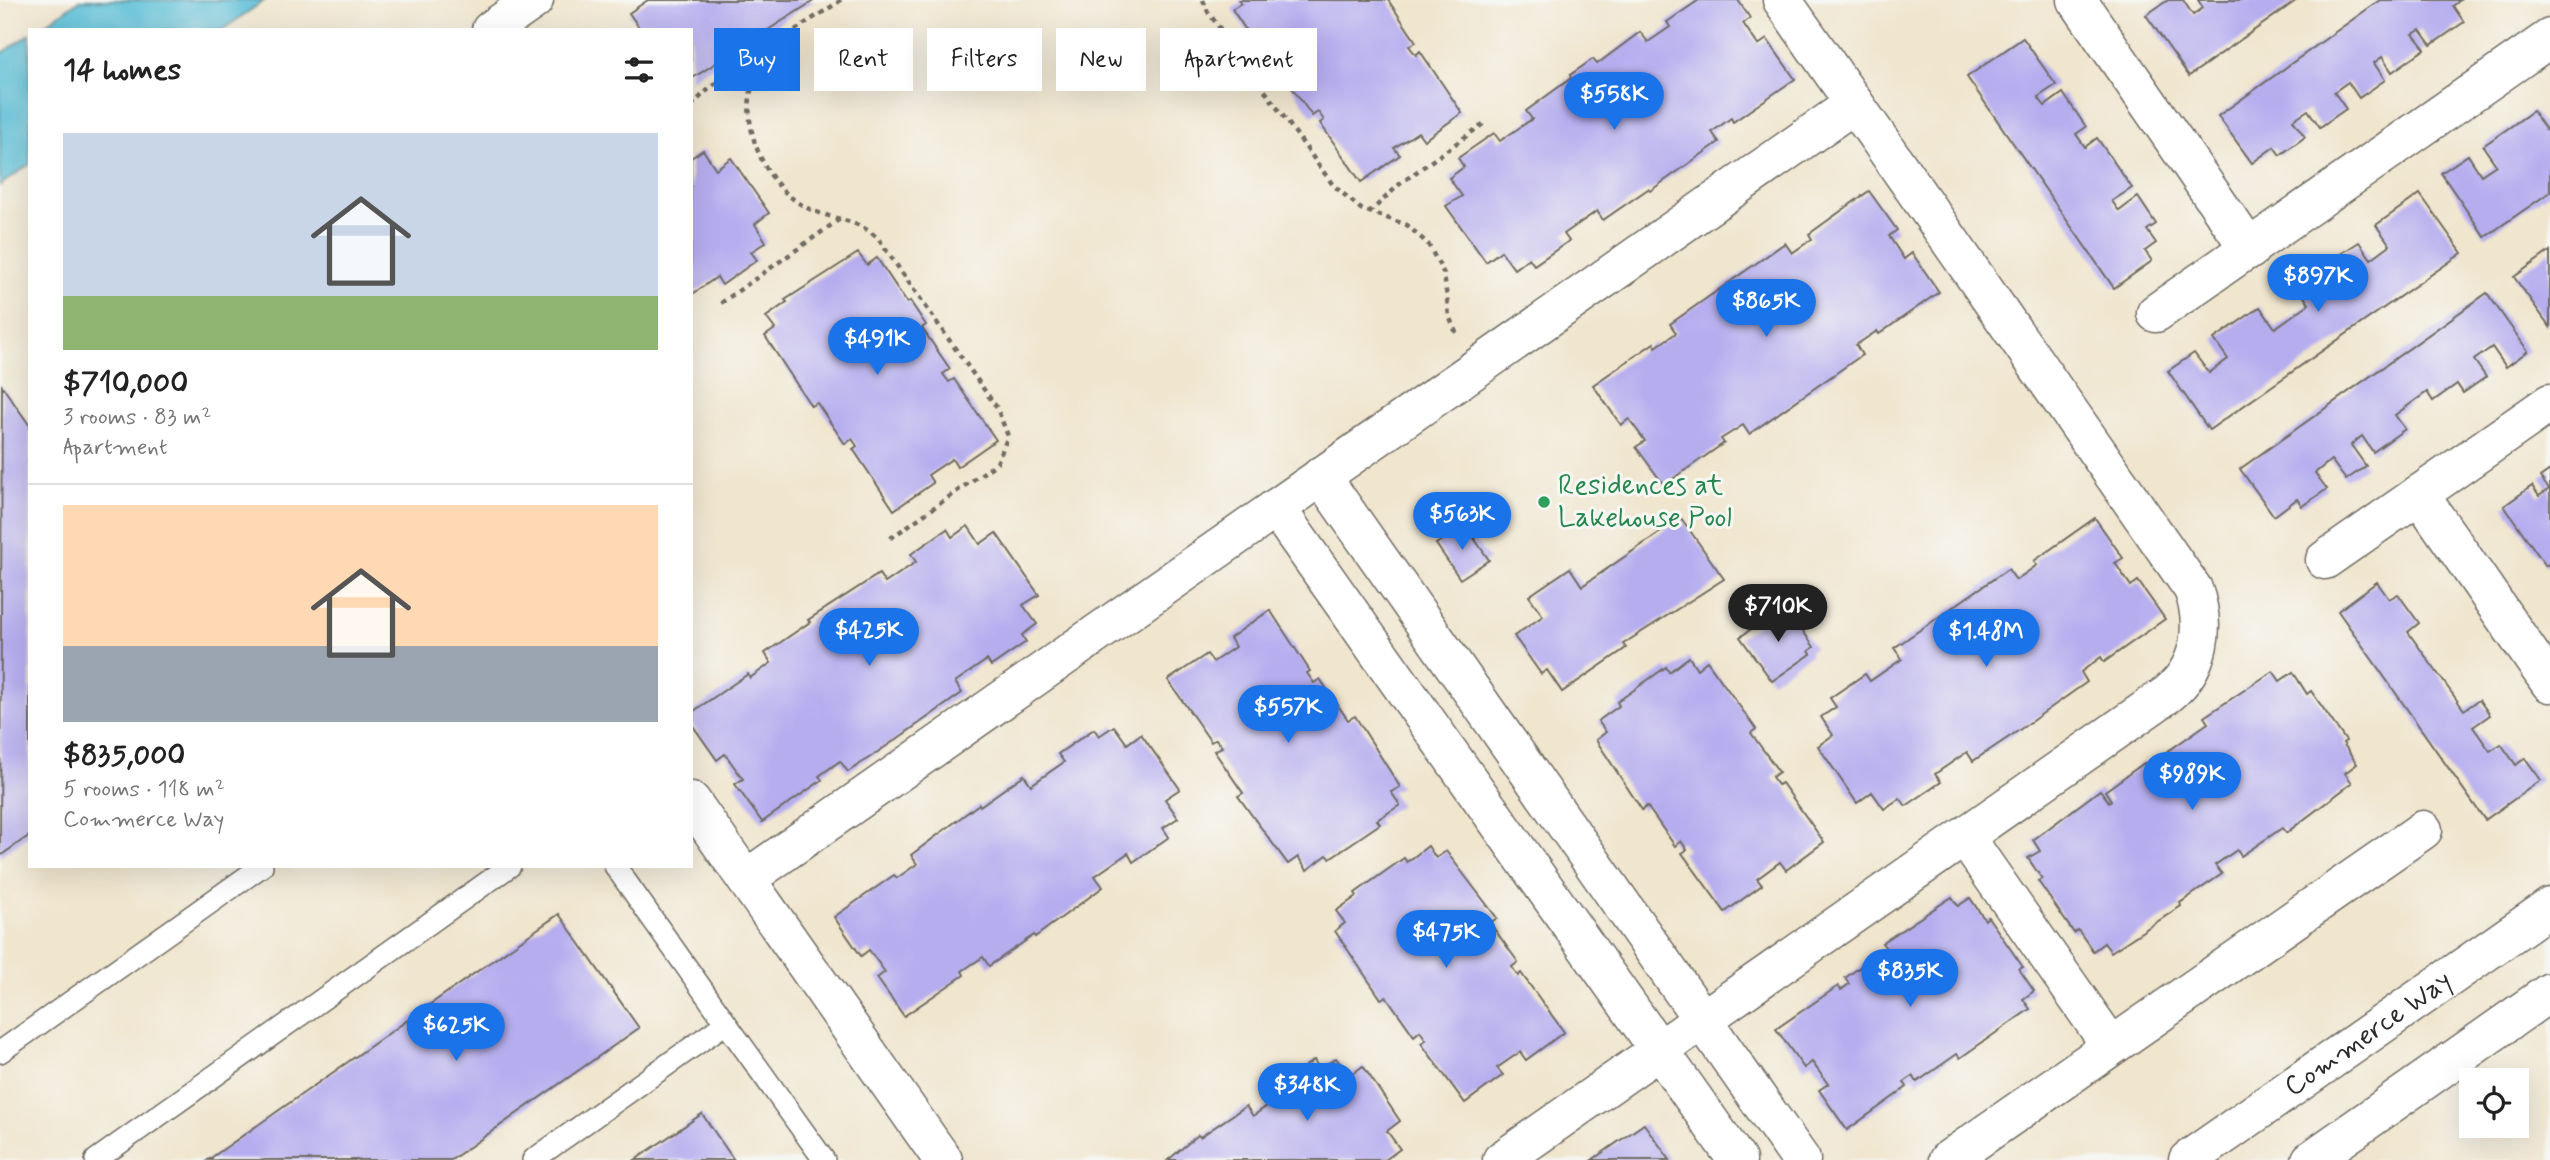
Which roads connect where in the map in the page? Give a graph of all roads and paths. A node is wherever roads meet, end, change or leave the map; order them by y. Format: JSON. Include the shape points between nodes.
{"nodes":[{"id":1,"x":534,"y":0,"type":"edge"},
{"id":2,"x":841,"y":0,"type":"edge"},
{"id":3,"x":1203,"y":0,"type":"edge"},
{"id":4,"x":1782,"y":0,"type":"edge"},
{"id":5,"x":2077,"y":0,"type":"edge"},
{"id":6,"x":494,"y":28,"type":"edge"},
{"id":7,"x":800,"y":29,"type":"edge"},
{"id":8,"x":2550,"y":38,"type":"edge"},
{"id":9,"x":714,"y":84,"type":"edge"},
{"id":10,"x":752,"y":91,"type":"edge"},
{"id":11,"x":1854,"y":103,"type":"junction"},
{"id":12,"x":693,"y":104,"type":"edge"},
{"id":13,"x":1486,"y":122,"type":"dead end"},
{"id":14,"x":1369,"y":213,"type":"junction"},
{"id":15,"x":841,"y":218,"type":"junction"},
{"id":16,"x":2250,"y":250,"type":"junction"},
{"id":17,"x":721,"y":303,"type":"dead end"},
{"id":18,"x":2156,"y":313,"type":"dead end"},
{"id":19,"x":1460,"y":339,"type":"dead end"},
{"id":20,"x":2550,"y":403,"type":"edge"},
{"id":21,"x":1321,"y":476,"type":"junction"},
{"id":22,"x":2418,"y":494,"type":"junction"},
{"id":23,"x":1276,"y":508,"type":"junction"},
{"id":24,"x":888,"y":540,"type":"dead end"},
{"id":25,"x":2325,"y":560,"type":"dead end"},
{"id":26,"x":2550,"y":683,"type":"edge"},
{"id":27,"x":693,"y":803,"type":"edge"},
{"id":28,"x":2423,"y":830,"type":"dead end"},
{"id":29,"x":1965,"y":837,"type":"junction"},
{"id":30,"x":259,"y":868,"type":"edge"},
{"id":31,"x":507,"y":868,"type":"edge"},
{"id":32,"x":616,"y":868,"type":"edge"},
{"id":33,"x":746,"y":879,"type":"junction"},
{"id":34,"x":2550,"y":906,"type":"edge"},
{"id":35,"x":2550,"y":992,"type":"edge"},
{"id":36,"x":1704,"y":1019,"type":"junction"},
{"id":37,"x":726,"y":1023,"type":"junction"},
{"id":38,"x":2111,"y":1046,"type":"junction"},
{"id":39,"x":1659,"y":1050,"type":"junction"},
{"id":40,"x":0,"y":1052,"type":"edge"},
{"id":41,"x":96,"y":1160,"type":"edge"},
{"id":42,"x":533,"y":1160,"type":"edge"},
{"id":43,"x":824,"y":1160,"type":"edge"},
{"id":44,"x":943,"y":1160,"type":"edge"},
{"id":45,"x":1502,"y":1160,"type":"edge"},
{"id":46,"x":1737,"y":1160,"type":"edge"},
{"id":47,"x":1801,"y":1160,"type":"edge"},
{"id":48,"x":1948,"y":1160,"type":"edge"},
{"id":49,"x":2188,"y":1160,"type":"edge"},
{"id":50,"x":2311,"y":1160,"type":"edge"}],
"edges":[{"from":1,"to":6,"type":"street"},
{"from":2,"to":7,"type":"path"},
{"from":3,"to":14,"type":"path","via":[[1323,175]]},
{"from":4,"to":11,"type":"street"},
{"from":5,"to":16,"type":"street"},
{"from":8,"to":16,"type":"street"},
{"from":9,"to":12,"type":"path"},
{"from":10,"to":15,"type":"path","via":[[752,134],[779,186],[795,201]]},
{"from":11,"to":21,"type":"street"},
{"from":11,"to":29,"type":"street","via":[[2193,589],[2200,612],[2195,660],[2175,688]]},
{"from":13,"to":14,"type":"path","via":[[1401,183]]},
{"from":14,"to":19,"type":"path","via":[[1407,225],[1428,244],[1444,274],[1451,323]]},
{"from":15,"to":17,"type":"path"},
{"from":15,"to":24,"type":"path","via":[[864,227],[887,249],[997,408],[1008,436],[997,463]]},
{"from":16,"to":18,"type":"street"},
{"from":20,"to":22,"type":"street"},
{"from":21,"to":23,"type":"street"},
{"from":21,"to":36,"type":"street"},
{"from":22,"to":25,"type":"street"},
{"from":22,"to":26,"type":"street"},
{"from":23,"to":33,"type":"street"},
{"from":23,"to":39,"type":"street"},
{"from":27,"to":33,"type":"street"},
{"from":28,"to":38,"type":"street"},
{"from":29,"to":36,"type":"street"},
{"from":29,"to":38,"type":"street"},
{"from":30,"to":40,"type":"lane"},
{"from":31,"to":41,"type":"lane"},
{"from":32,"to":37,"type":"lane"},
{"from":33,"to":44,"type":"street"},
{"from":34,"to":49,"type":"street","name":"Commerce Way"},
{"from":35,"to":50,"type":"street"},
{"from":36,"to":39,"type":"street"},
{"from":36,"to":47,"type":"street"},
{"from":37,"to":42,"type":"lane"},
{"from":37,"to":43,"type":"lane"},
{"from":38,"to":48,"type":"street"},
{"from":39,"to":45,"type":"street"},
{"from":39,"to":46,"type":"street"}]}
